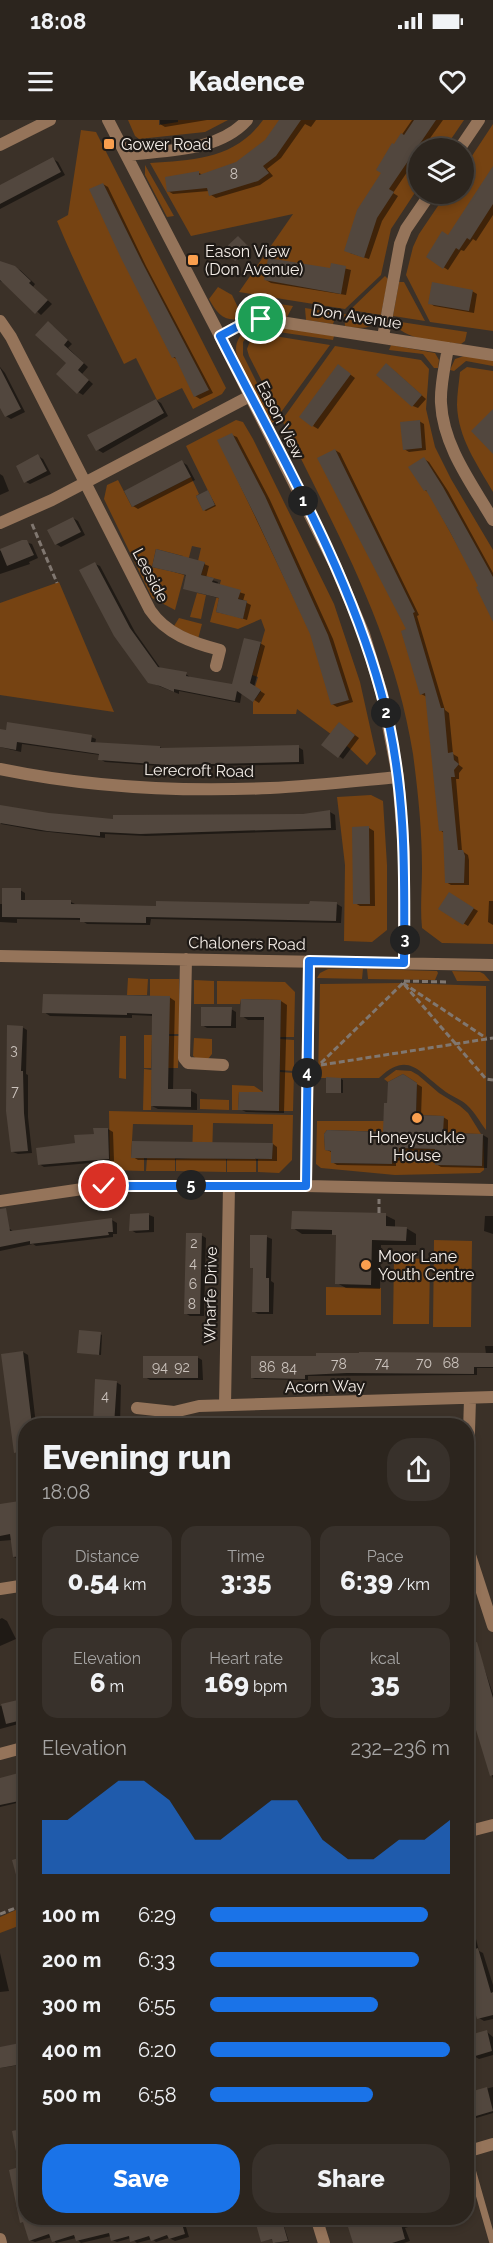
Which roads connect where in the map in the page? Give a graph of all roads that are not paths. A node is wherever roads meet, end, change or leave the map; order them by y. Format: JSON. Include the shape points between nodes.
{"nodes":[{"id":1,"x":50,"y":120,"type":"edge"},
{"id":2,"x":108,"y":120,"type":"edge"},
{"id":3,"x":247,"y":120,"type":"edge"},
{"id":4,"x":479,"y":120,"type":"edge"},
{"id":5,"x":467,"y":138,"type":"edge"},
{"id":6,"x":0,"y":145,"type":"edge"},
{"id":7,"x":127,"y":155,"type":"junction"},
{"id":8,"x":423,"y":204,"type":"edge"},
{"id":9,"x":0,"y":321,"type":"edge"},
{"id":10,"x":220,"y":336,"type":"junction"},
{"id":11,"x":383,"y":337,"type":"junction"},
{"id":12,"x":448,"y":348,"type":"junction"},
{"id":13,"x":493,"y":355,"type":"edge"},
{"id":14,"x":250,"y":396,"type":"junction"},
{"id":15,"x":84,"y":483,"type":"junction"},
{"id":16,"x":493,"y":520,"type":"edge"},
{"id":17,"x":0,"y":523,"type":"edge"},
{"id":18,"x":216,"y":666,"type":"dead end"},
{"id":19,"x":0,"y":769,"type":"edge"},
{"id":20,"x":398,"y":777,"type":"junction"},
{"id":21,"x":0,"y":956,"type":"edge"},
{"id":22,"x":186,"y":959,"type":"junction"},
{"id":23,"x":309,"y":961,"type":"junction"},
{"id":24,"x":404,"y":963,"type":"junction"},
{"id":25,"x":493,"y":964,"type":"edge"},
{"id":26,"x":223,"y":1065,"type":"dead end"},
{"id":27,"x":229,"y":1186,"type":"junction"},
{"id":28,"x":306,"y":1186,"type":"junction"},
{"id":29,"x":493,"y":1190,"type":"edge"},
{"id":30,"x":0,"y":1201,"type":"edge"},
{"id":31,"x":493,"y":1397,"type":"edge"},
{"id":32,"x":470,"y":1399,"type":"junction"},
{"id":33,"x":225,"y":1405,"type":"junction"},
{"id":34,"x":137,"y":1408,"type":"dead end"},
{"id":35,"x":174,"y":1412,"type":"junction"},
{"id":36,"x":168,"y":1418,"type":"edge"},
{"id":37,"x":469,"y":1418,"type":"edge"},
{"id":38,"x":474,"y":1572,"type":"edge"},
{"id":39,"x":18,"y":1587,"type":"edge"},
{"id":40,"x":0,"y":1589,"type":"edge"},
{"id":41,"x":493,"y":1626,"type":"edge"},
{"id":42,"x":18,"y":1749,"type":"edge"},
{"id":43,"x":0,"y":1754,"type":"edge"},
{"id":44,"x":493,"y":1825,"type":"edge"},
{"id":45,"x":474,"y":1830,"type":"edge"},
{"id":46,"x":493,"y":2144,"type":"edge"},
{"id":47,"x":474,"y":2150,"type":"edge"},
{"id":48,"x":474,"y":2177,"type":"edge"},
{"id":49,"x":318,"y":2225,"type":"edge"},
{"id":50,"x":324,"y":2243,"type":"edge"},
{"id":51,"x":492,"y":2243,"type":"edge"}],
"edges":[{"from":1,"to":6,"type":"street"},
{"from":2,"to":7,"type":"street","name":"Eason View"},
{"from":3,"to":7,"type":"street","via":[[218,141]]},
{"from":4,"to":5,"type":"street"},
{"from":7,"to":10,"type":"street","name":"Eason View"},
{"from":8,"to":11,"type":"street","via":[[400,244]]},
{"from":9,"to":15,"type":"street","name":"Leeside"},
{"from":10,"to":11,"type":"street","name":"Don Avenue","via":[[248,321],[261,319]]},
{"from":10,"to":14,"type":"street","name":"Eason View"},
{"from":11,"to":12,"type":"street","name":"Don Avenue"},
{"from":12,"to":13,"type":"street","name":"Don Avenue"},
{"from":12,"to":16,"type":"street","via":[[442,383],[443,419],[458,461]]},
{"from":14,"to":15,"type":"street"},
{"from":14,"to":20,"type":"street","name":"Eason View","via":[[342,579],[364,634],[382,694]]},
{"from":15,"to":17,"type":"street"},
{"from":15,"to":18,"type":"street","name":"Leeside","via":[[156,620],[192,643],[221,645]]},
{"from":19,"to":20,"type":"street","name":"Lerecroft Road","via":[[106,784],[182,788],[270,788]]},
{"from":20,"to":24,"type":"street","name":"Eason View","via":[[404,843]]},
{"from":21,"to":22,"type":"street","name":"Chaloners Road"},
{"from":22,"to":23,"type":"street","name":"Chaloners Road"},
{"from":22,"to":26,"type":"street","via":[[184,1058],[188,1063]]},
{"from":23,"to":24,"type":"street","name":"Chaloners Road"},
{"from":23,"to":28,"type":"street"},
{"from":24,"to":25,"type":"street","name":"Chaloners Road"},
{"from":27,"to":28,"type":"street"},
{"from":27,"to":30,"type":"street","via":[[104,1186]]},
{"from":27,"to":33,"type":"street","name":"Wharfe Drive"},
{"from":28,"to":29,"type":"street"},
{"from":31,"to":32,"type":"street","name":"Acorn Way"},
{"from":32,"to":33,"type":"street","name":"Acorn Way"},
{"from":32,"to":37,"type":"street"},
{"from":33,"to":35,"type":"street","name":"Acorn Way"},
{"from":34,"to":35,"type":"street","name":"Acorn Way"},
{"from":35,"to":36,"type":"street"},
{"from":38,"to":41,"type":"street"},
{"from":39,"to":40,"type":"street"},
{"from":42,"to":43,"type":"street"},
{"from":44,"to":45,"type":"street"},
{"from":46,"to":47,"type":"street"},
{"from":48,"to":51,"type":"lane"},
{"from":49,"to":50,"type":"street"}]}
